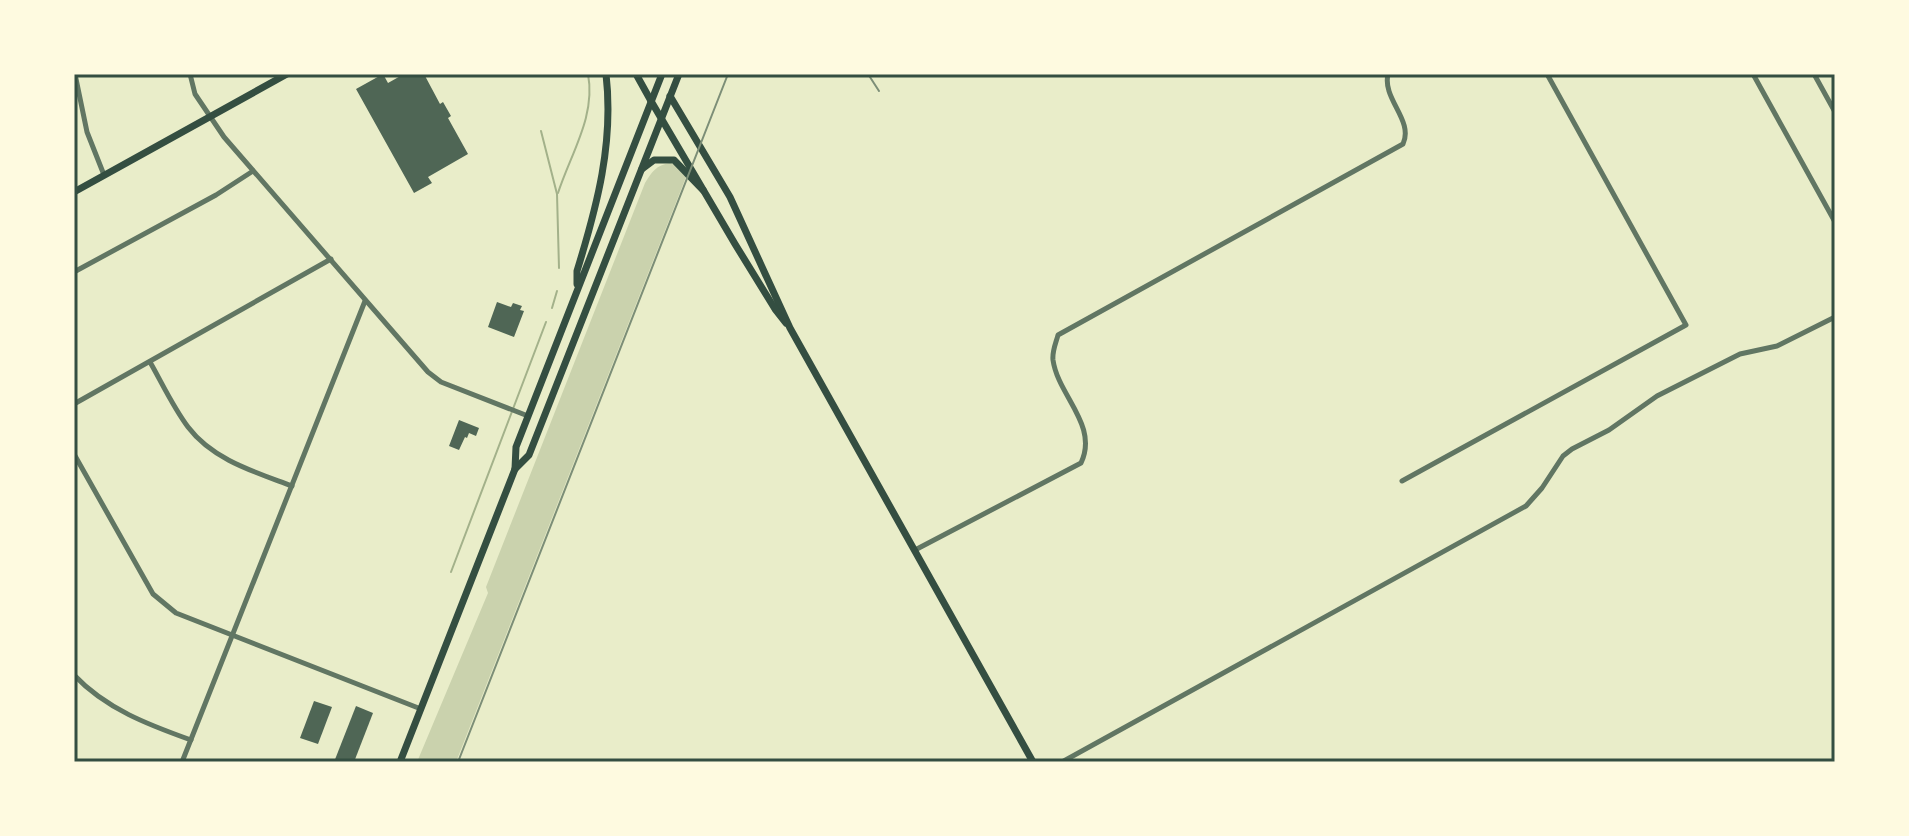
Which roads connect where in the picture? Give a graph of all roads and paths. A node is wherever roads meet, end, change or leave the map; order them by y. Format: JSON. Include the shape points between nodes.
{"nodes":[{"id":1,"x":75,"y":74,"type":"edge"},
{"id":2,"x":190,"y":74,"type":"edge"},
{"id":3,"x":287,"y":74,"type":"edge"},
{"id":4,"x":606,"y":74,"type":"edge"},
{"id":5,"x":636,"y":74,"type":"edge"},
{"id":6,"x":679,"y":74,"type":"edge"},
{"id":7,"x":1388,"y":74,"type":"edge"},
{"id":8,"x":1547,"y":74,"type":"edge"},
{"id":9,"x":1753,"y":74,"type":"edge"},
{"id":10,"x":1814,"y":74,"type":"edge"},
{"id":11,"x":660,"y":76,"type":"edge"},
{"id":12,"x":670,"y":96,"type":"junction"},
{"id":13,"x":651,"y":101,"type":"junction"},
{"id":14,"x":1835,"y":112,"type":"edge"},
{"id":15,"x":208,"y":117,"type":"junction"},
{"id":16,"x":661,"y":118,"type":"junction"},
{"id":17,"x":641,"y":170,"type":"junction"},
{"id":18,"x":253,"y":171,"type":"junction"},
{"id":19,"x":104,"y":175,"type":"junction"},
{"id":20,"x":703,"y":190,"type":"junction"},
{"id":21,"x":74,"y":192,"type":"edge"},
{"id":22,"x":1835,"y":222,"type":"edge"},
{"id":23,"x":331,"y":259,"type":"junction"},
{"id":24,"x":74,"y":272,"type":"edge"},
{"id":25,"x":578,"y":290,"type":"junction"},
{"id":26,"x":365,"y":301,"type":"junction"},
{"id":27,"x":1835,"y":317,"type":"edge"},
{"id":28,"x":790,"y":328,"type":"junction"},
{"id":29,"x":150,"y":362,"type":"junction"},
{"id":30,"x":74,"y":404,"type":"edge"},
{"id":31,"x":528,"y":416,"type":"junction"},
{"id":32,"x":74,"y":454,"type":"edge"},
{"id":33,"x":515,"y":469,"type":"junction"},
{"id":34,"x":1402,"y":481,"type":"dead end"},
{"id":35,"x":292,"y":486,"type":"junction"},
{"id":36,"x":915,"y":550,"type":"junction"},
{"id":37,"x":232,"y":635,"type":"junction"},
{"id":38,"x":74,"y":675,"type":"edge"},
{"id":39,"x":421,"y":709,"type":"junction"},
{"id":40,"x":191,"y":740,"type":"junction"},
{"id":41,"x":182,"y":762,"type":"edge"},
{"id":42,"x":400,"y":762,"type":"edge"},
{"id":43,"x":1033,"y":762,"type":"edge"},
{"id":44,"x":1062,"y":762,"type":"edge"}],
"edges":[{"from":1,"to":19,"type":"street","via":[[90,142]]},
{"from":2,"to":15,"type":"street"},
{"from":3,"to":15,"type":"main road"},
{"from":4,"to":25,"type":"main road","via":[[606,154],[577,271]]},
{"from":5,"to":13,"type":"main road"},
{"from":6,"to":12,"type":"main road"},
{"from":7,"to":36,"type":"street","via":[[1388,91],[1402,117],[1403,144],[1058,335],[1053,359],[1086,438],[1081,463]]},
{"from":8,"to":34,"type":"street","via":[[1686,325]]},
{"from":9,"to":22,"type":"street"},
{"from":10,"to":14,"type":"street"},
{"from":11,"to":12,"type":"main road"},
{"from":11,"to":13,"type":"main road"},
{"from":12,"to":16,"type":"main road"},
{"from":12,"to":28,"type":"main road","via":[[744,225]]},
{"from":13,"to":16,"type":"main road"},
{"from":13,"to":25,"type":"main road"},
{"from":15,"to":18,"type":"street"},
{"from":15,"to":19,"type":"main road"},
{"from":16,"to":17,"type":"main road"},
{"from":16,"to":20,"type":"main road"},
{"from":17,"to":20,"type":"main road","via":[[654,160],[674,160]]},
{"from":17,"to":33,"type":"main road","via":[[529,455]]},
{"from":18,"to":23,"type":"street"},
{"from":18,"to":24,"type":"street"},
{"from":19,"to":21,"type":"main road"},
{"from":20,"to":28,"type":"main road"},
{"from":23,"to":26,"type":"street"},
{"from":23,"to":29,"type":"street"},
{"from":25,"to":31,"type":"main road"},
{"from":26,"to":31,"type":"street","via":[[435,377]]},
{"from":26,"to":35,"type":"street"},
{"from":27,"to":44,"type":"street","via":[[1777,346],[1740,354],[1657,396],[1563,456],[1526,506]]},
{"from":28,"to":36,"type":"main road"},
{"from":29,"to":30,"type":"street"},
{"from":29,"to":35,"type":"street","via":[[189,429],[207,447]]},
{"from":31,"to":33,"type":"main road","via":[[516,447]]},
{"from":32,"to":37,"type":"street","via":[[153,594],[176,613]]},
{"from":33,"to":39,"type":"main road"},
{"from":35,"to":37,"type":"street"},
{"from":36,"to":43,"type":"main road"},
{"from":37,"to":39,"type":"street"},
{"from":37,"to":40,"type":"street"},
{"from":38,"to":40,"type":"street","via":[[124,713]]},
{"from":39,"to":42,"type":"main road"},
{"from":40,"to":41,"type":"street"}]}
